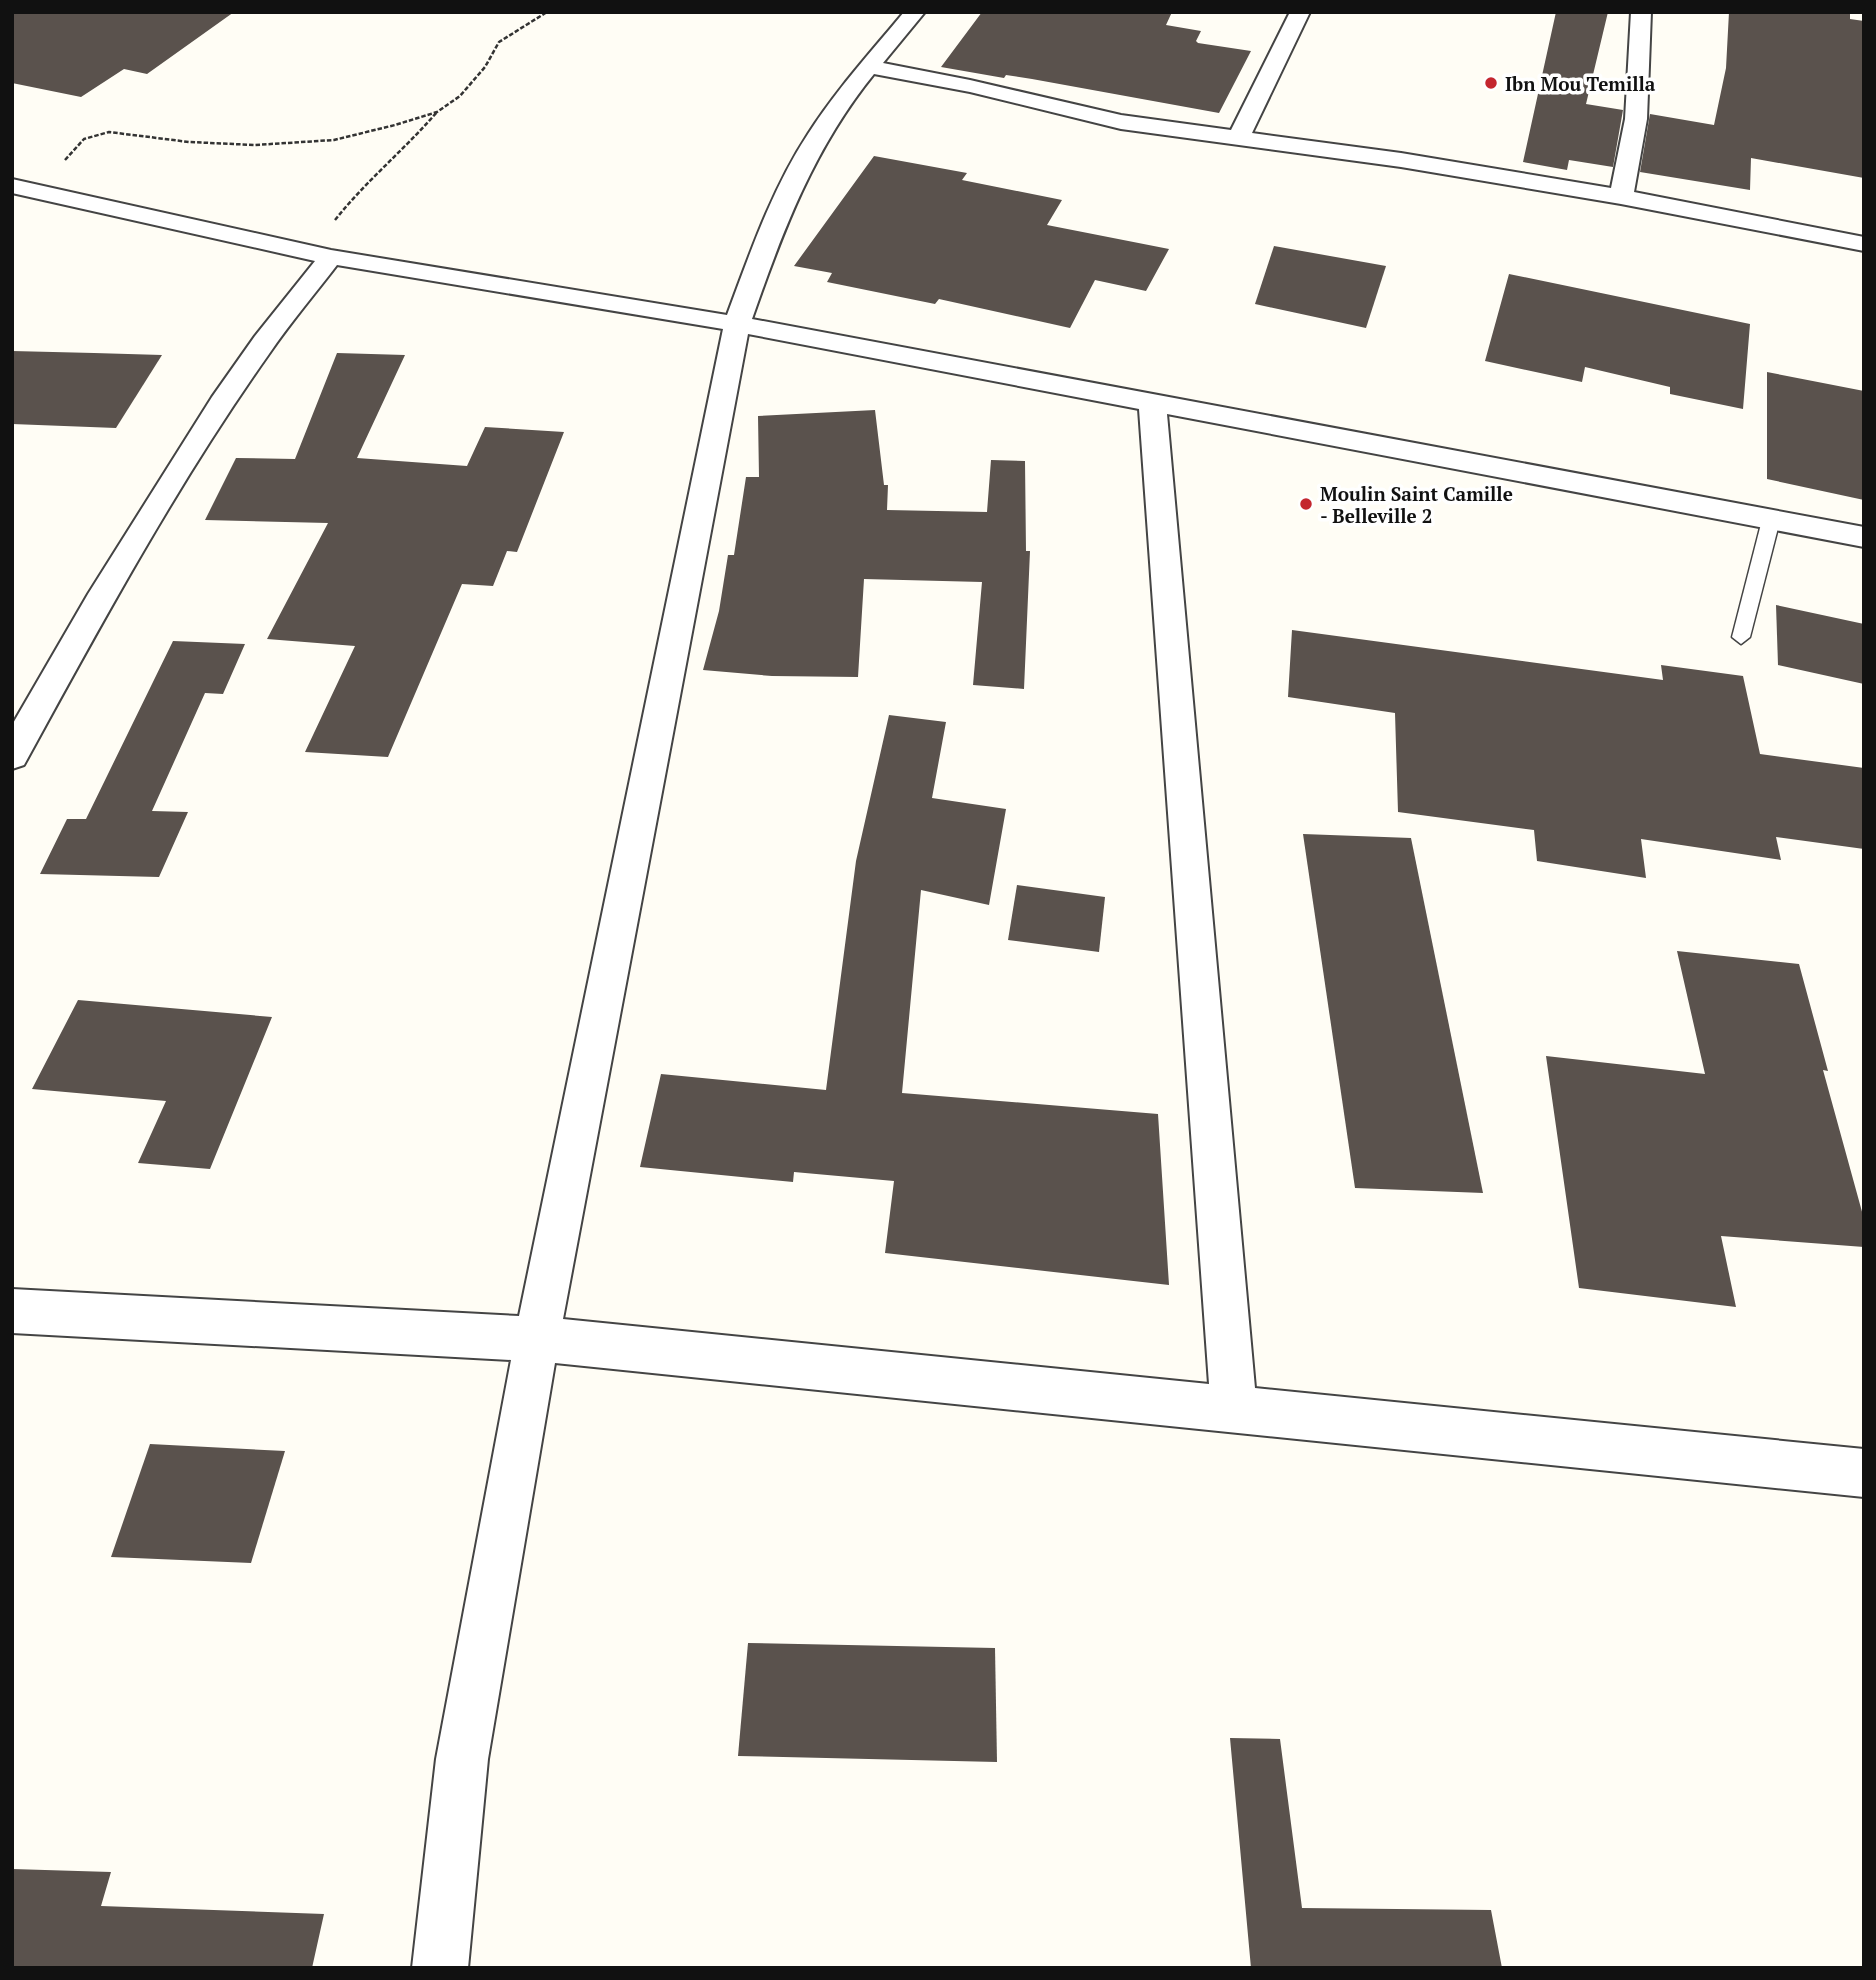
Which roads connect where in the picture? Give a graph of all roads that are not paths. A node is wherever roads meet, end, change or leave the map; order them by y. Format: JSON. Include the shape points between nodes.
{"nodes":[{"id":1,"x":915,"y":12,"type":"edge"},
{"id":2,"x":1300,"y":12,"type":"edge"},
{"id":3,"x":1641,"y":12,"type":"edge"},
{"id":4,"x":869,"y":67,"type":"junction"},
{"id":5,"x":1239,"y":137,"type":"junction"},
{"id":6,"x":12,"y":186,"type":"edge"},
{"id":7,"x":1621,"y":197,"type":"junction"},
{"id":8,"x":1864,"y":244,"type":"edge"},
{"id":9,"x":331,"y":257,"type":"junction"},
{"id":10,"x":737,"y":324,"type":"junction"},
{"id":11,"x":1152,"y":403,"type":"junction"},
{"id":12,"x":1771,"y":520,"type":"junction"},
{"id":13,"x":1864,"y":537,"type":"edge"},
{"id":14,"x":1741,"y":637,"type":"dead end"},
{"id":15,"x":12,"y":756,"type":"edge"},
{"id":16,"x":12,"y":1311,"type":"edge"},
{"id":17,"x":537,"y":1339,"type":"junction"},
{"id":18,"x":1234,"y":1409,"type":"junction"},
{"id":19,"x":1864,"y":1473,"type":"edge"},
{"id":20,"x":440,"y":1968,"type":"edge"}],
"edges":[{"from":1,"to":4,"type":"street"},
{"from":2,"to":5,"type":"street"},
{"from":3,"to":7,"type":"street","via":[[1636,119]]},
{"from":4,"to":5,"type":"street","via":[[1121,122]]},
{"from":4,"to":10,"type":"street","via":[[808,150],[769,233]]},
{"from":5,"to":7,"type":"street"},
{"from":6,"to":9,"type":"street"},
{"from":7,"to":8,"type":"street"},
{"from":9,"to":10,"type":"street"},
{"from":9,"to":15,"type":"street","via":[[257,351],[188,453],[104,589]]},
{"from":10,"to":11,"type":"street"},
{"from":10,"to":17,"type":"street"},
{"from":11,"to":12,"type":"street"},
{"from":11,"to":18,"type":"street"},
{"from":12,"to":13,"type":"street"},
{"from":12,"to":14,"type":"lane"},
{"from":16,"to":17,"type":"street"},
{"from":17,"to":18,"type":"street"},
{"from":17,"to":20,"type":"street","via":[[462,1759]]},
{"from":18,"to":19,"type":"street"}]}
